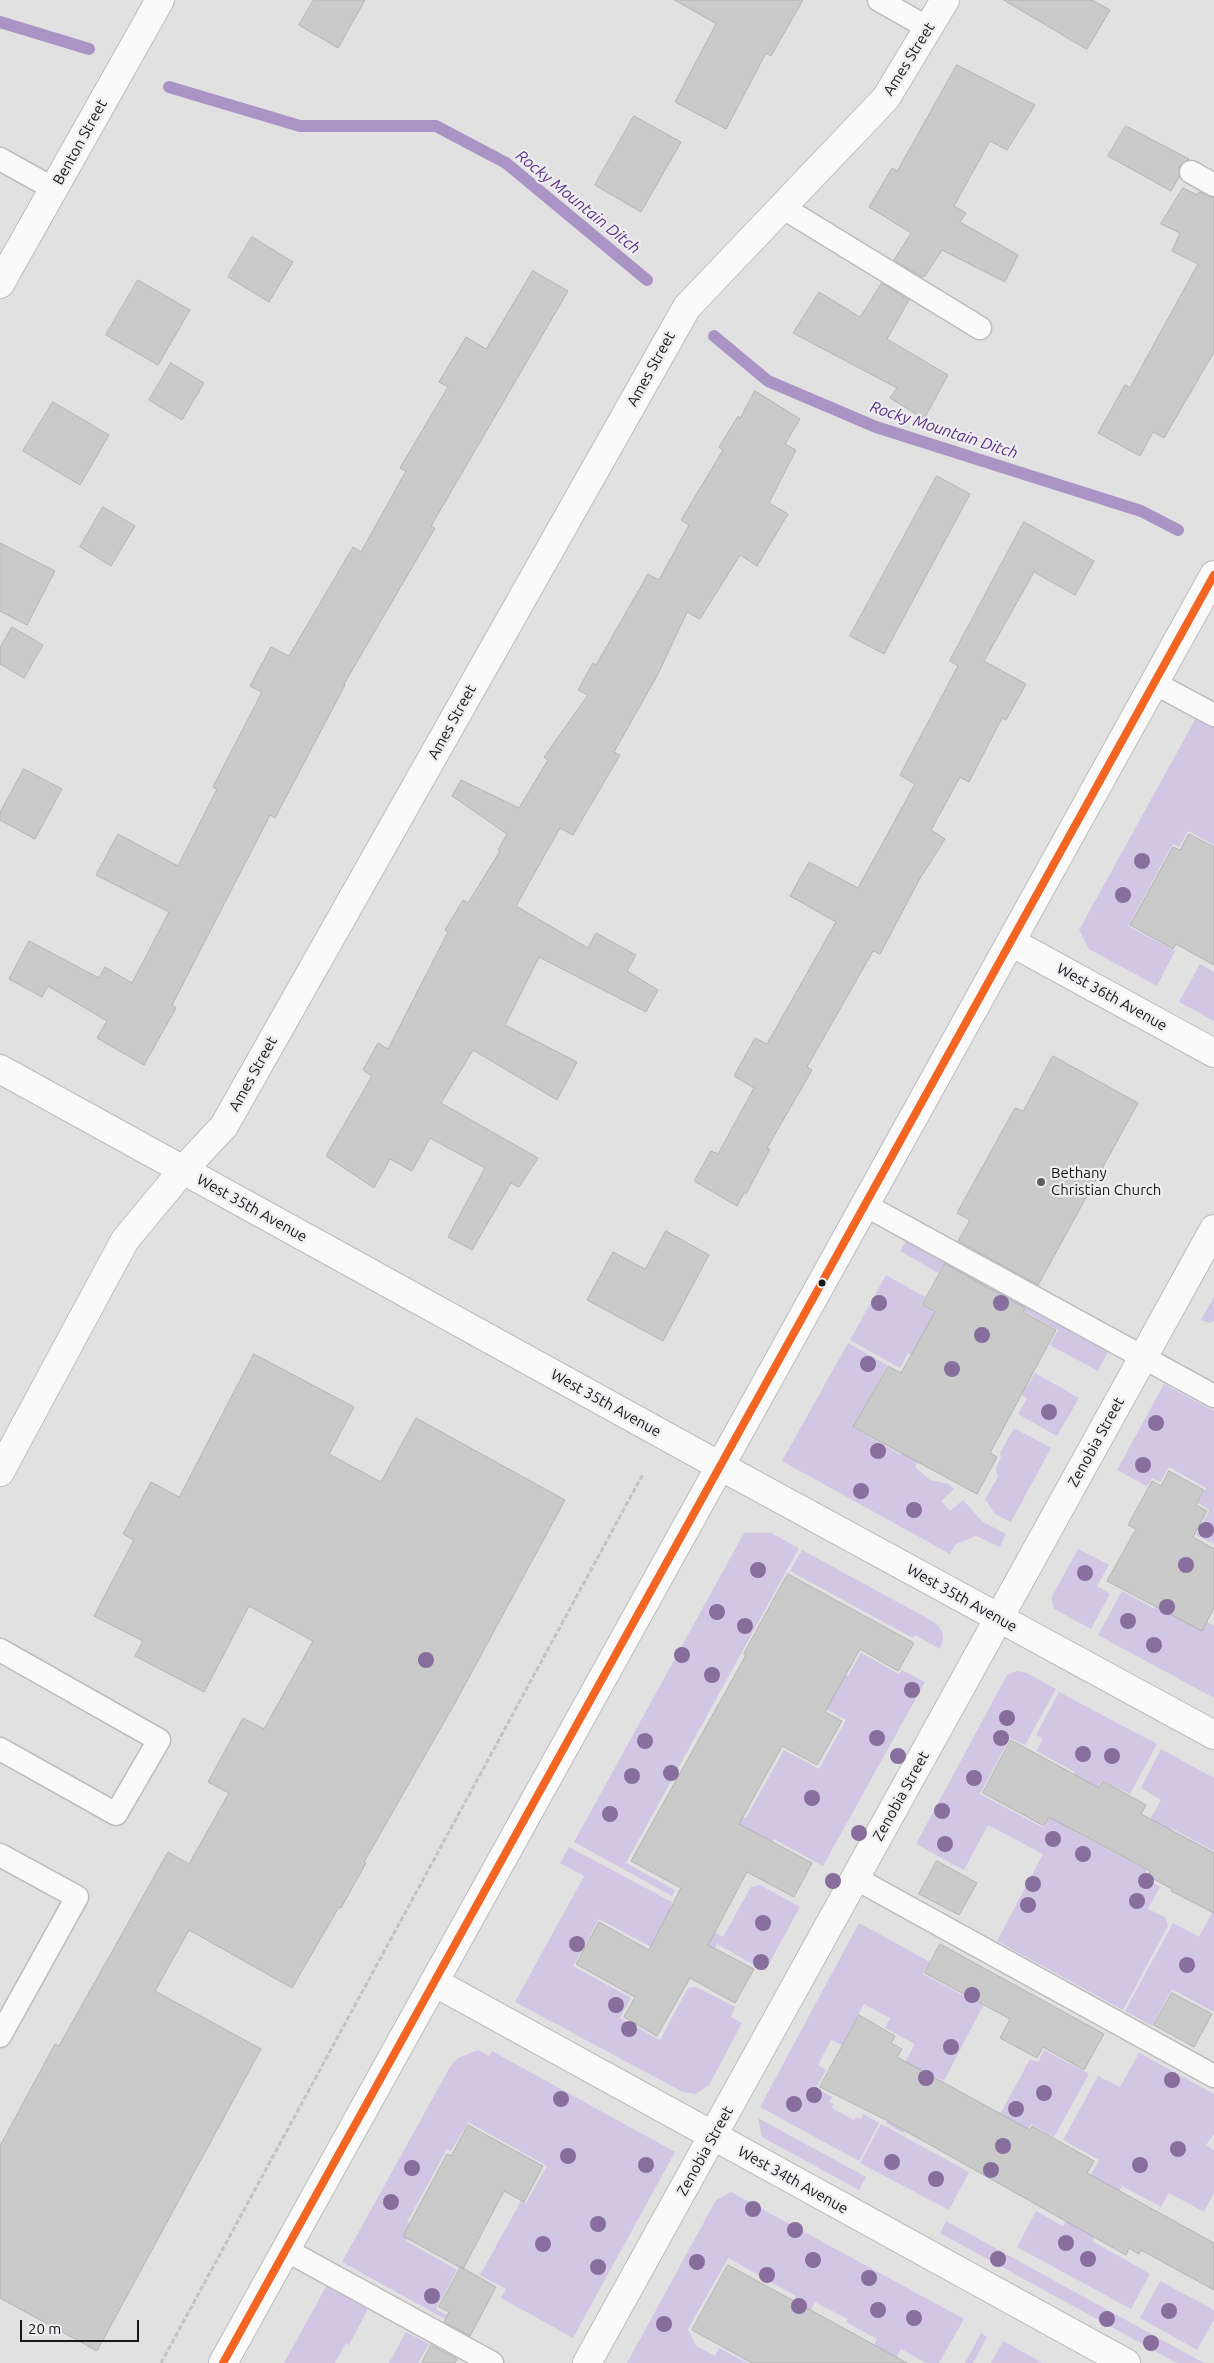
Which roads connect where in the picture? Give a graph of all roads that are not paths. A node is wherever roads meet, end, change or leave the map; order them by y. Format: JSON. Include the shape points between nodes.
{"nodes":[{"id":1,"x":160,"y":0,"type":"edge"},
{"id":2,"x":879,"y":0,"type":"edge"},
{"id":3,"x":945,"y":0,"type":"edge"},
{"id":4,"x":928,"y":28,"type":"junction"},
{"id":5,"x":0,"y":159,"type":"edge"},
{"id":6,"x":1191,"y":172,"type":"dead end"},
{"id":7,"x":1214,"y":185,"type":"edge"},
{"id":8,"x":54,"y":189,"type":"junction"},
{"id":9,"x":782,"y":207,"type":"junction"},
{"id":10,"x":1,"y":280,"type":"edge"},
{"id":11,"x":980,"y":328,"type":"dead end"},
{"id":12,"x":1214,"y":575,"type":"edge"},
{"id":13,"x":1154,"y":683,"type":"junction"},
{"id":14,"x":1214,"y":715,"type":"edge"},
{"id":15,"x":1011,"y":942,"type":"junction"},
{"id":16,"x":1214,"y":1053,"type":"edge"},
{"id":17,"x":0,"y":1069,"type":"edge"},
{"id":18,"x":182,"y":1170,"type":"junction"},
{"id":19,"x":864,"y":1205,"type":"junction"},
{"id":20,"x":1214,"y":1229,"type":"edge"},
{"id":21,"x":1143,"y":1358,"type":"junction"},
{"id":22,"x":1214,"y":1396,"type":"edge"},
{"id":23,"x":720,"y":1466,"type":"junction"},
{"id":24,"x":0,"y":1472,"type":"edge"},
{"id":25,"x":999,"y":1618,"type":"junction"},
{"id":26,"x":0,"y":1650,"type":"edge"},
{"id":27,"x":1214,"y":1735,"type":"edge"},
{"id":28,"x":0,"y":1749,"type":"edge"},
{"id":29,"x":0,"y":1855,"type":"edge"},
{"id":30,"x":855,"y":1878,"type":"junction"},
{"id":31,"x":434,"y":1982,"type":"junction"},
{"id":32,"x":0,"y":2036,"type":"edge"},
{"id":33,"x":1214,"y":2076,"type":"edge"},
{"id":34,"x":713,"y":2136,"type":"junction"},
{"id":35,"x":286,"y":2250,"type":"junction"},
{"id":36,"x":223,"y":2363,"type":"edge"},
{"id":37,"x":492,"y":2363,"type":"edge"},
{"id":38,"x":587,"y":2363,"type":"edge"},
{"id":39,"x":1126,"y":2363,"type":"edge"}],
"edges":[{"from":1,"to":8,"type":"street","name":"Benton Street"},
{"from":2,"to":4,"type":"lane"},
{"from":3,"to":4,"type":"street","name":"Ames Street"},
{"from":4,"to":9,"type":"street","name":"Ames Street","via":[[886,98]]},
{"from":5,"to":8,"type":"lane"},
{"from":6,"to":7,"type":"lane"},
{"from":8,"to":10,"type":"street","name":"Benton Street"},
{"from":9,"to":11,"type":"lane"},
{"from":9,"to":18,"type":"street","name":"Ames Street","via":[[686,307],[224,1126]]},
{"from":12,"to":13,"type":"street"},
{"from":13,"to":14,"type":"lane"},
{"from":13,"to":15,"type":"street"},
{"from":15,"to":16,"type":"street","name":"West 36th Avenue"},
{"from":15,"to":19,"type":"street"},
{"from":17,"to":18,"type":"street","name":"West 35th Avenue"},
{"from":18,"to":23,"type":"street","name":"West 35th Avenue"},
{"from":18,"to":24,"type":"street","name":"Ames Street","via":[[125,1240]]},
{"from":19,"to":21,"type":"lane"},
{"from":19,"to":23,"type":"street"},
{"from":20,"to":21,"type":"street","name":"Zenobia Street"},
{"from":21,"to":22,"type":"lane"},
{"from":21,"to":25,"type":"street","name":"Zenobia Street"},
{"from":23,"to":25,"type":"street","name":"West 35th Avenue"},
{"from":23,"to":31,"type":"street"},
{"from":25,"to":27,"type":"street","name":"West 35th Avenue"},
{"from":25,"to":30,"type":"street","name":"Zenobia Street"},
{"from":26,"to":28,"type":"lane","via":[[159,1740],[116,1814]]},
{"from":29,"to":32,"type":"lane","via":[[77,1897]]},
{"from":30,"to":33,"type":"lane"},
{"from":30,"to":34,"type":"street","name":"Zenobia Street"},
{"from":31,"to":34,"type":"street","name":"West 34th Avenue"},
{"from":31,"to":35,"type":"street"},
{"from":34,"to":38,"type":"street","name":"Zenobia Street"},
{"from":34,"to":39,"type":"street","name":"West 34th Avenue"},
{"from":35,"to":36,"type":"street"},
{"from":35,"to":37,"type":"lane"}]}
